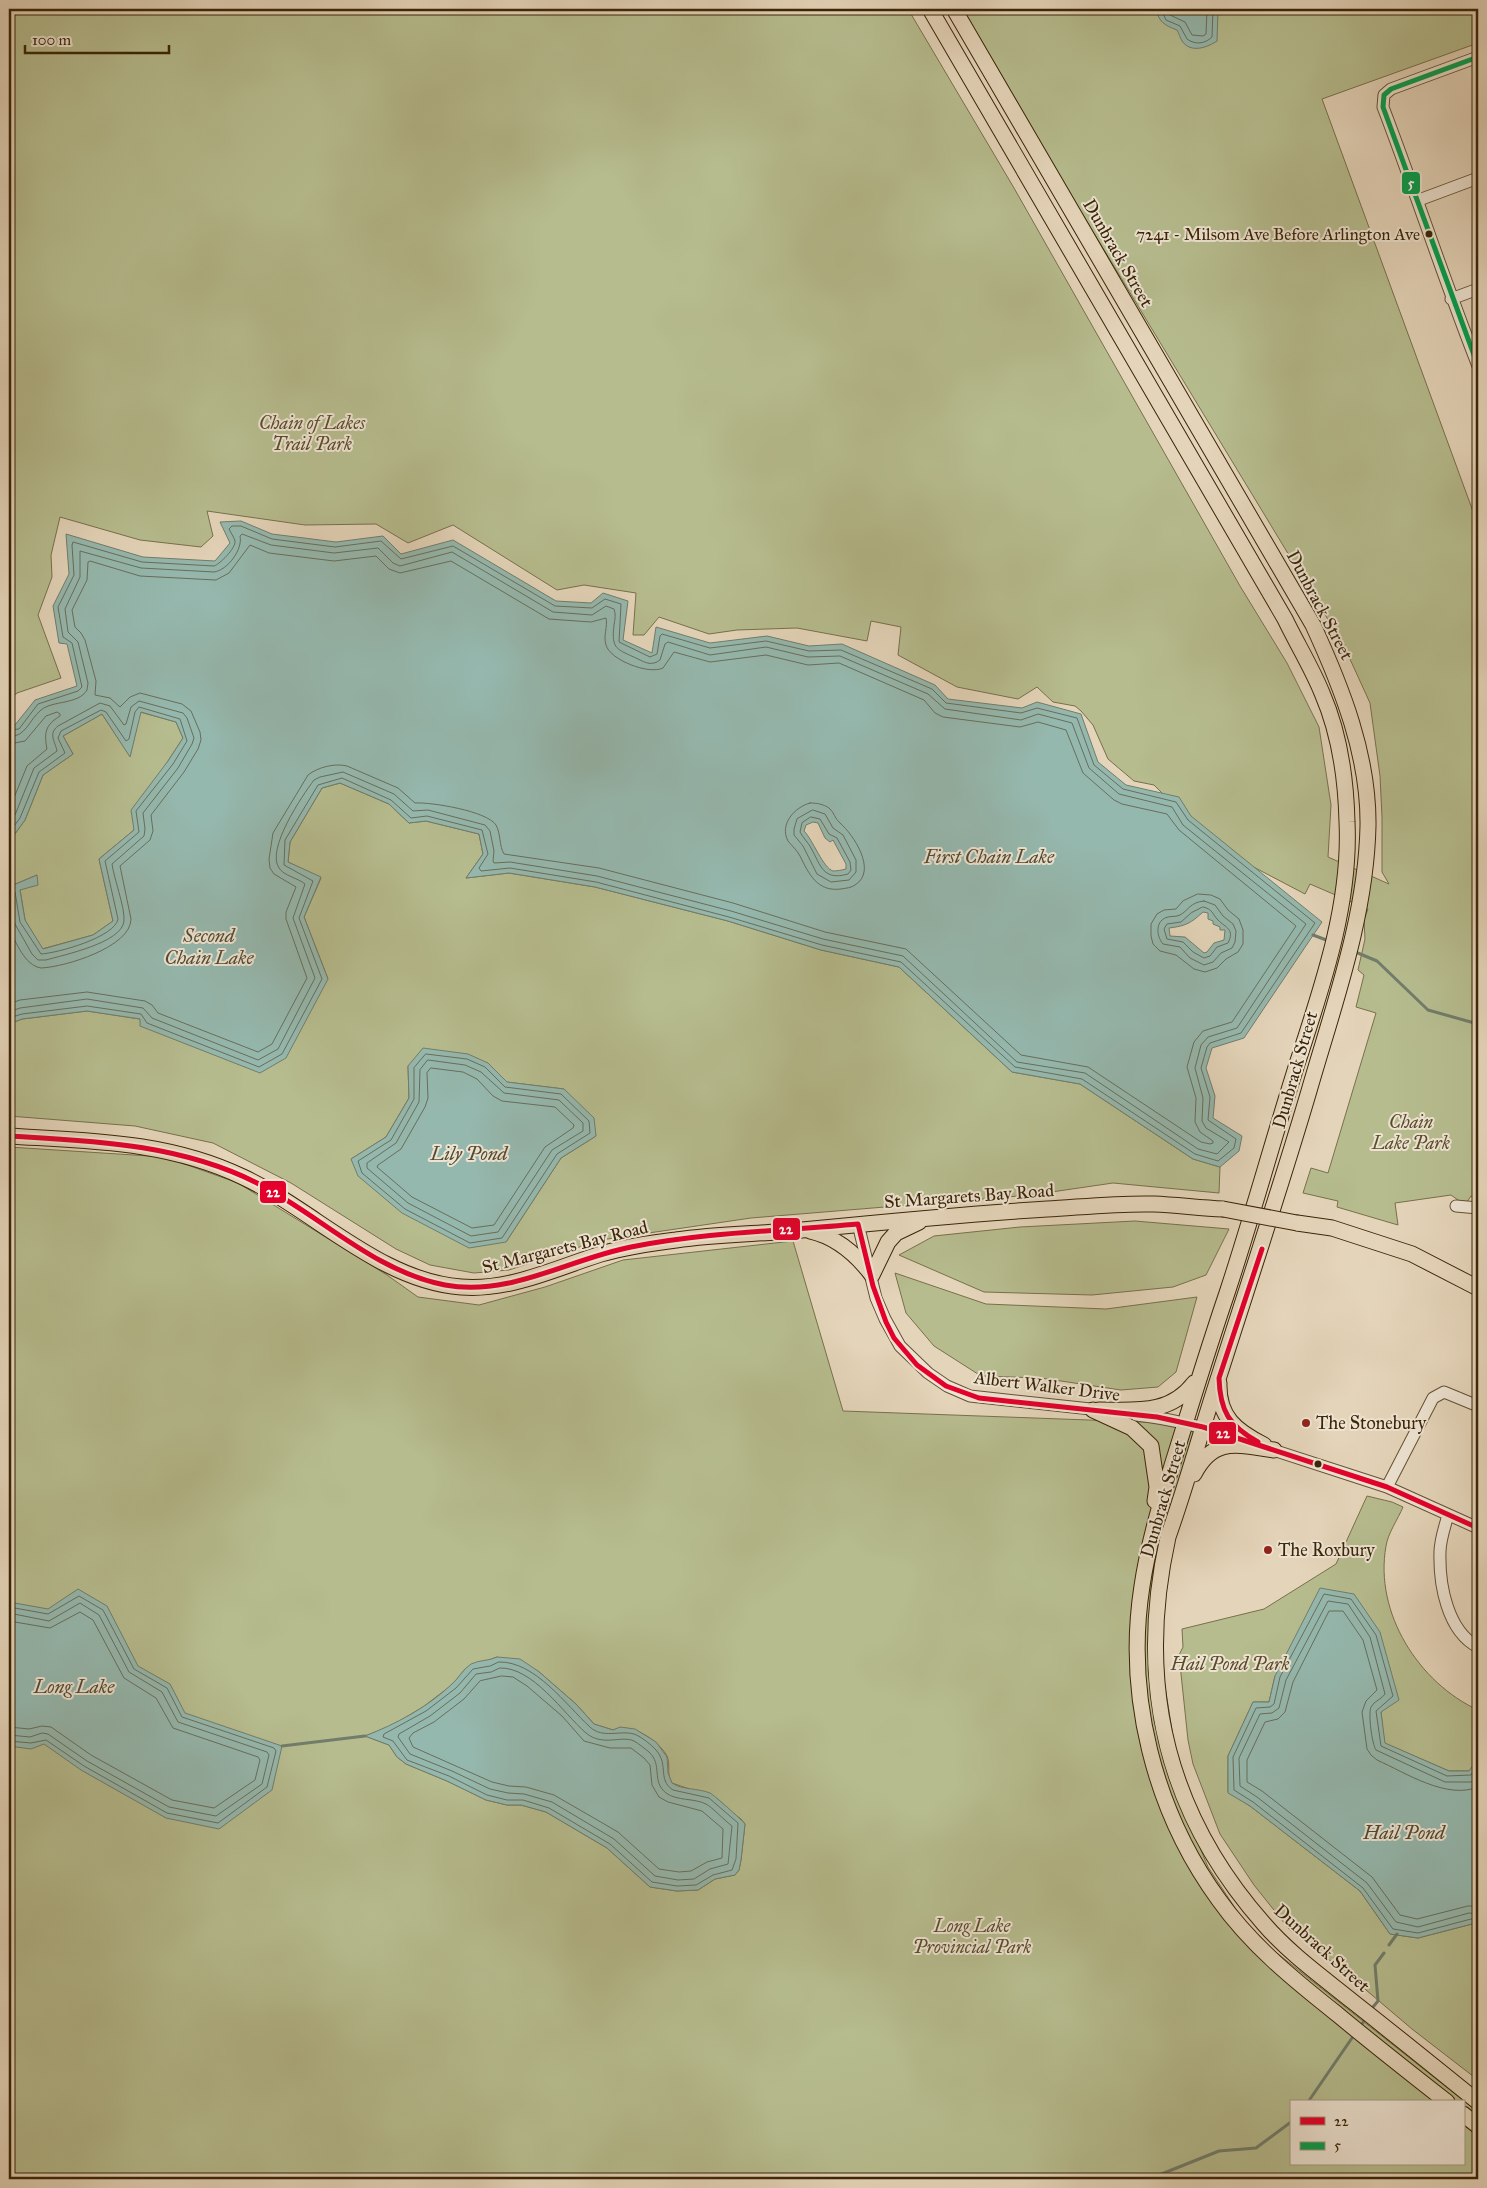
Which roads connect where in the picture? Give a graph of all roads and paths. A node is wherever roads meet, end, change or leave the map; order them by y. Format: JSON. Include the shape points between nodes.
{"nodes":[{"id":1,"x":930,"y":9,"type":"edge"},
{"id":2,"x":954,"y":9,"type":"edge"},
{"id":3,"x":1478,"y":57,"type":"edge"},
{"id":4,"x":1478,"y":178,"type":"edge"},
{"id":5,"x":1419,"y":200,"type":"junction"},
{"id":6,"x":1478,"y":289,"type":"edge"},
{"id":7,"x":1451,"y":299,"type":"junction"},
{"id":8,"x":1478,"y":366,"type":"edge"},
{"id":9,"x":9,"y":1136,"type":"edge"},
{"id":10,"x":1456,"y":1206,"type":"dead end"},
{"id":11,"x":1478,"y":1208,"type":"edge"},
{"id":12,"x":924,"y":1218,"type":"junction"},
{"id":13,"x":858,"y":1224,"type":"junction"},
{"id":14,"x":799,"y":1230,"type":"junction"},
{"id":15,"x":872,"y":1275,"type":"junction"},
{"id":16,"x":1478,"y":1288,"type":"edge"},
{"id":17,"x":1199,"y":1375,"type":"junction"},
{"id":18,"x":1219,"y":1375,"type":"junction"},
{"id":19,"x":1478,"y":1406,"type":"edge"},
{"id":20,"x":1093,"y":1410,"type":"junction"},
{"id":21,"x":1185,"y":1423,"type":"junction"},
{"id":22,"x":1203,"y":1427,"type":"junction"},
{"id":23,"x":1274,"y":1450,"type":"junction"},
{"id":24,"x":1387,"y":1486,"type":"junction"},
{"id":25,"x":1182,"y":1496,"type":"junction"},
{"id":26,"x":1448,"y":1514,"type":"junction"},
{"id":27,"x":1478,"y":1528,"type":"edge"},
{"id":28,"x":1154,"y":1530,"type":"junction"},
{"id":29,"x":1478,"y":1647,"type":"edge"},
{"id":30,"x":1444,"y":2100,"type":"edge"},
{"id":31,"x":1478,"y":2102,"type":"edge"},
{"id":32,"x":1464,"y":2115,"type":"edge"},
{"id":33,"x":1478,"y":2126,"type":"edge"}],
"edges":[{"from":1,"to":17,"type":"main road","name":"Dunbrack Street","via":[[1285,619],[1324,695],[1342,765],[1348,823],[1340,912],[1242,1249]]},
{"from":2,"to":18,"type":"main road","name":"Dunbrack Street","via":[[1317,633],[1336,674],[1363,773],[1368,826],[1358,916],[1282,1181]]},
{"from":3,"to":5,"type":"street","via":[[1391,89],[1384,95],[1383,107]]},
{"from":4,"to":5,"type":"street"},
{"from":5,"to":7,"type":"street"},
{"from":6,"to":7,"type":"street"},
{"from":7,"to":8,"type":"street"},
{"from":9,"to":14,"type":"main road","name":"St Margarets Bay Road","via":[[134,1144],[202,1160],[276,1193],[341,1238],[389,1265],[422,1279],[454,1287],[512,1283],[606,1253],[675,1240]]},
{"from":10,"to":11,"type":"street"},
{"from":12,"to":13,"type":"main road","name":"St Margarets Bay Road"},
{"from":12,"to":15,"type":"main road","via":[[896,1233]]},
{"from":12,"to":16,"type":"main road","name":"St Margarets Bay Road","bridge":true,"via":[[1119,1204],[1223,1209],[1332,1228],[1388,1245]]},
{"from":13,"to":14,"type":"main road","name":"St Margarets Bay Road"},
{"from":13,"to":15,"type":"street","name":"Albert Walker Drive"},
{"from":14,"to":15,"type":"main road","via":[[819,1233],[844,1246]]},
{"from":15,"to":20,"type":"street","name":"Albert Walker Drive","via":[[881,1312],[896,1340],[916,1363],[940,1382],[979,1398]]},
{"from":17,"to":20,"type":"main road","via":[[1184,1395],[1158,1408]]},
{"from":17,"to":21,"type":"main road","name":"Dunbrack Street"},
{"from":18,"to":22,"type":"main road","name":"Dunbrack Street"},
{"from":18,"to":23,"type":"main road","via":[[1218,1393],[1228,1419],[1243,1434]]},
{"from":19,"to":24,"type":"street","via":[[1444,1392],[1433,1398]]},
{"from":20,"to":21,"type":"street","name":"Albert Walker Drive"},
{"from":20,"to":28,"type":"main road","via":[[1132,1428],[1151,1446],[1157,1488]]},
{"from":21,"to":22,"type":"street","name":"Albert Walker Drive"},
{"from":21,"to":28,"type":"main road","name":"Dunbrack Street"},
{"from":22,"to":23,"type":"street","name":"Albert Walker Drive"},
{"from":22,"to":25,"type":"main road","name":"Dunbrack Street"},
{"from":23,"to":24,"type":"street","name":"Albert Walker Drive"},
{"from":23,"to":25,"type":"main road","via":[[1225,1446],[1214,1450],[1199,1465]]},
{"from":24,"to":26,"type":"street","name":"Albert Walker Drive"},
{"from":25,"to":31,"type":"main road","name":"Dunbrack Street","via":[[1168,1537],[1158,1592],[1154,1647],[1164,1730],[1178,1783],[1200,1834],[1230,1881],[1283,1943]]},
{"from":26,"to":27,"type":"street","name":"Albert Walker Drive"},
{"from":26,"to":29,"type":"street","via":[[1440,1550],[1440,1576],[1452,1620]]},
{"from":28,"to":30,"type":"main road","name":"Dunbrack Street","via":[[1139,1605],[1140,1695],[1159,1783],[1188,1850],[1218,1899],[1270,1958]]},
{"from":32,"to":33,"type":"main road"}]}
